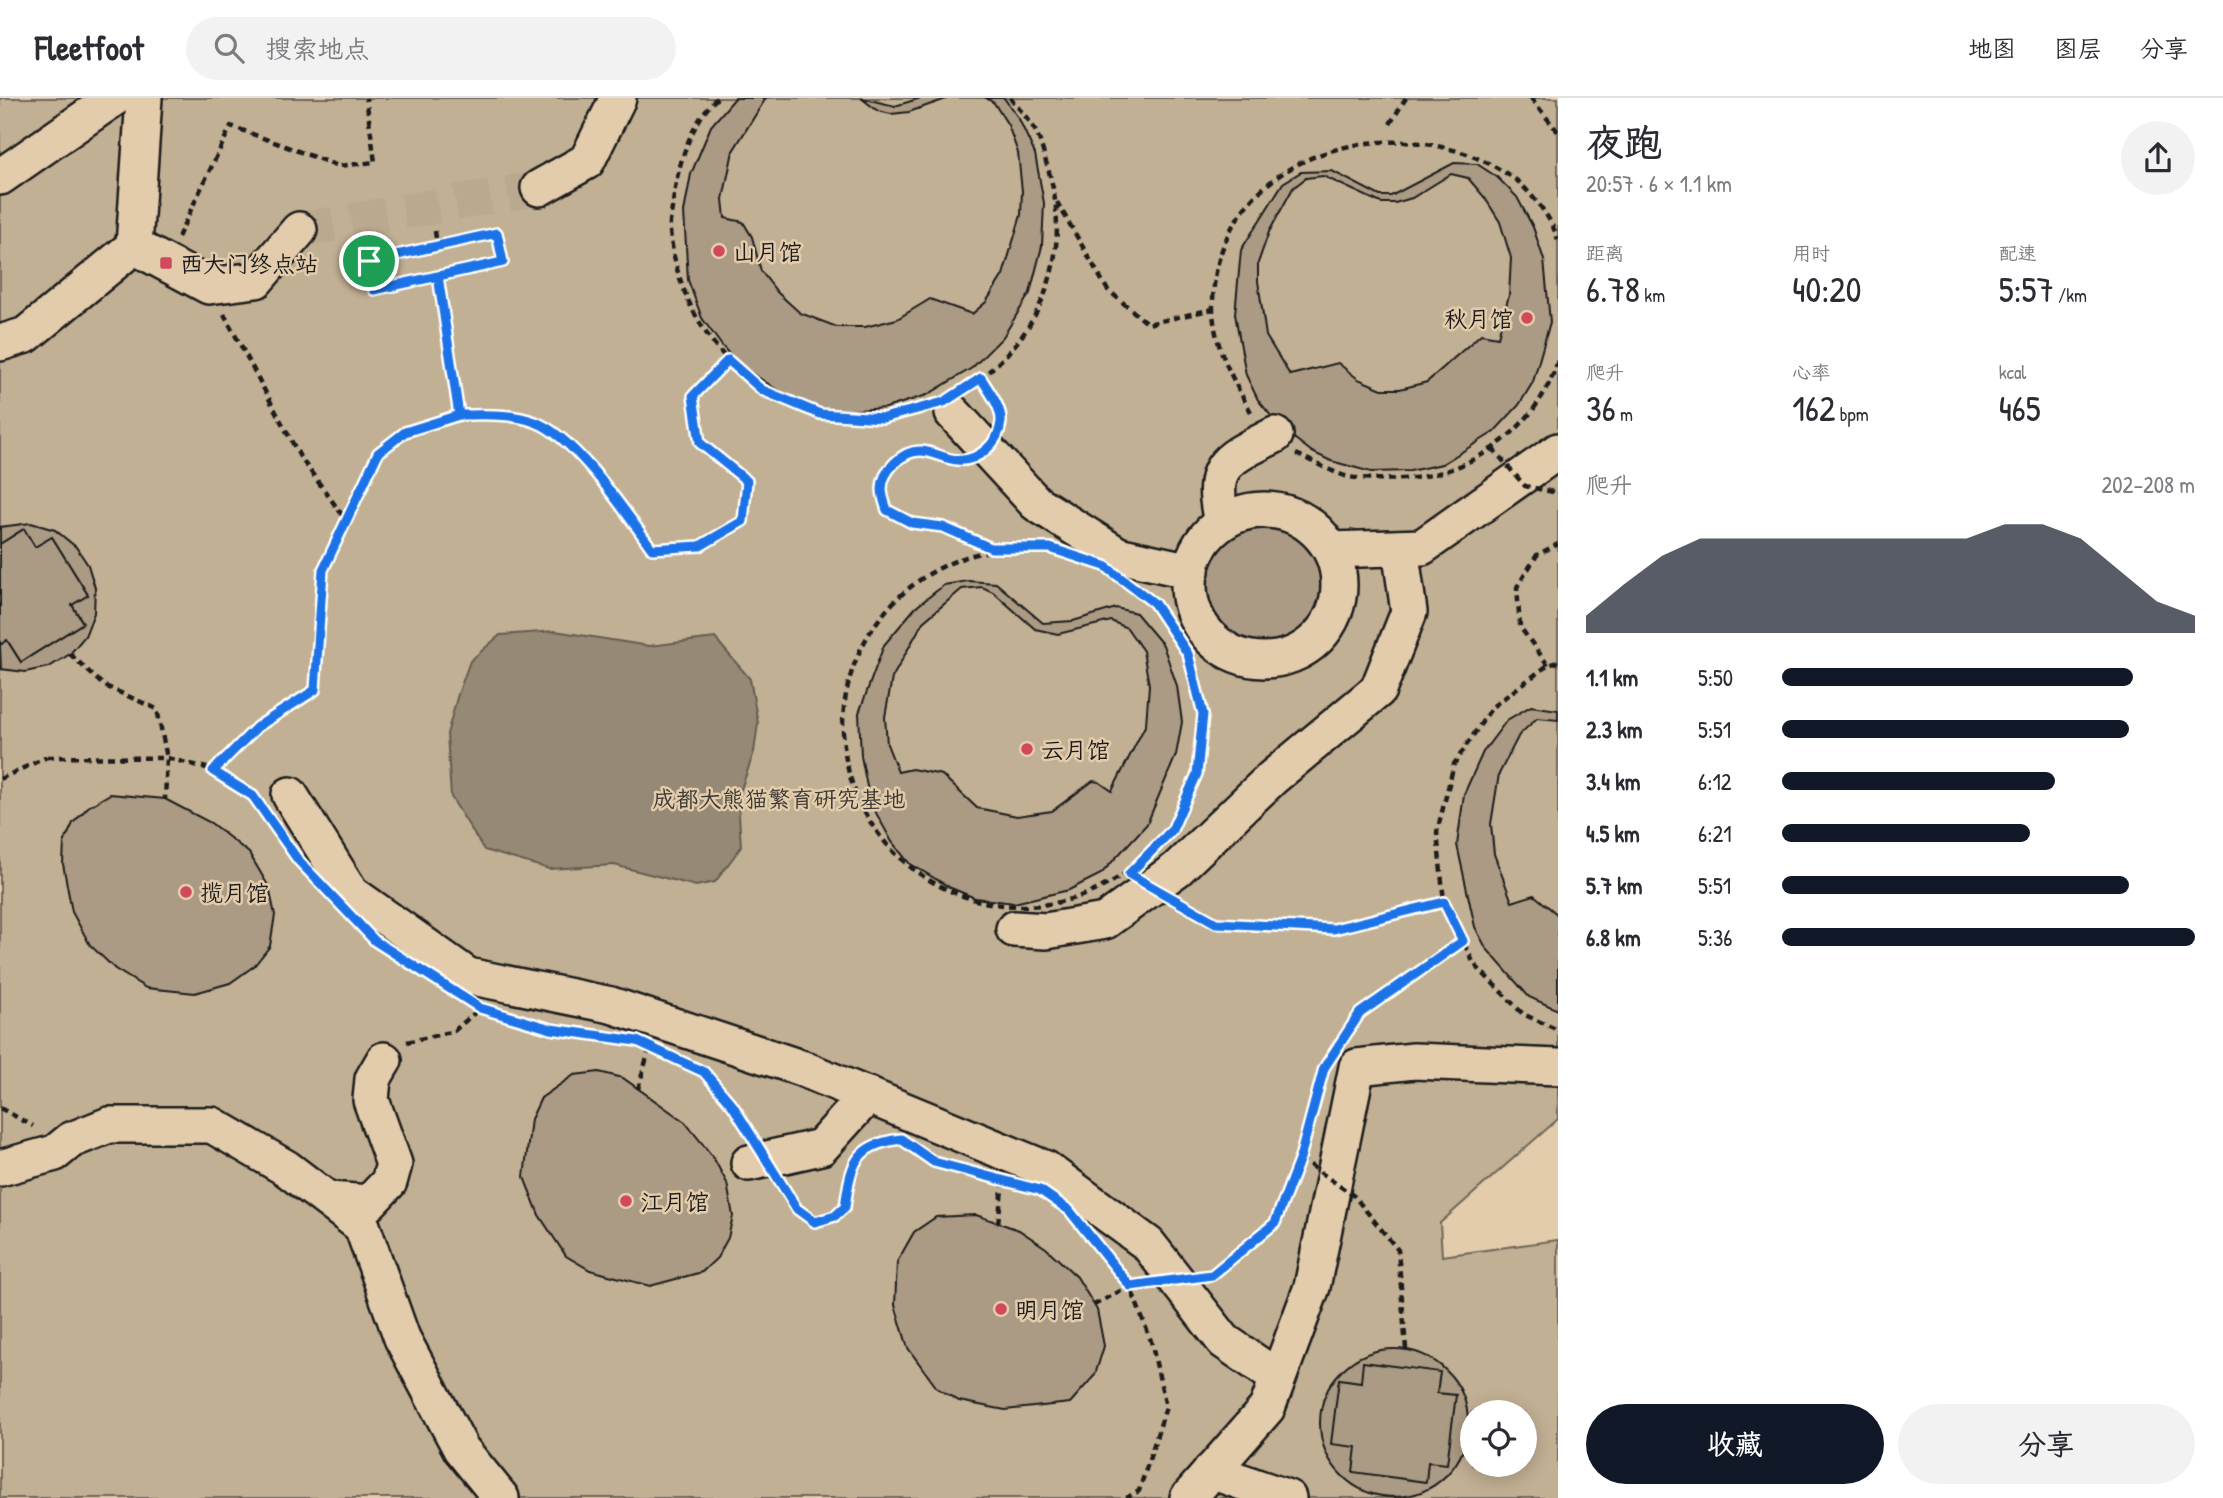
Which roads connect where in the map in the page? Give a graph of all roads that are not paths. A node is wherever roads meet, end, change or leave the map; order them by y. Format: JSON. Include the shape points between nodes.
{"nodes":[{"id":1,"x":114,"y":98,"type":"edge"},
{"id":2,"x":144,"y":98,"type":"edge"},
{"id":3,"x":618,"y":98,"type":"edge"},
{"id":4,"x":0,"y":177,"type":"edge"},
{"id":5,"x":538,"y":188,"type":"tunnel mouth"},
{"id":6,"x":299,"y":230,"type":"tunnel mouth"},
{"id":7,"x":134,"y":246,"type":"junction"},
{"id":8,"x":0,"y":343,"type":"edge"},
{"id":9,"x":949,"y":403,"type":"road end"},
{"id":10,"x":1275,"y":435,"type":"road end"},
{"id":11,"x":1558,"y":451,"type":"edge"},
{"id":12,"x":1222,"y":522,"type":"junction"},
{"id":13,"x":1400,"y":548,"type":"junction"},
{"id":14,"x":1331,"y":550,"type":"junction"},
{"id":15,"x":1191,"y":570,"type":"junction"},
{"id":16,"x":290,"y":795,"type":"dead end"},
{"id":17,"x":1014,"y":929,"type":"dead end"},
{"id":18,"x":384,"y":1060,"type":"road end"},
{"id":19,"x":1558,"y":1066,"type":"edge"},
{"id":20,"x":868,"y":1095,"type":"junction"},
{"id":21,"x":749,"y":1163,"type":"dead end"},
{"id":22,"x":0,"y":1168,"type":"edge"},
{"id":23,"x":329,"y":1200,"type":"junction"},
{"id":24,"x":1278,"y":1378,"type":"junction"},
{"id":25,"x":1212,"y":1471,"type":"junction"},
{"id":26,"x":500,"y":1498,"type":"edge"},
{"id":27,"x":1188,"y":1498,"type":"edge"},
{"id":28,"x":1288,"y":1498,"type":"edge"}],
"edges":[{"from":1,"to":4,"type":"street"},
{"from":2,"to":7,"type":"street"},
{"from":3,"to":5,"type":"street","via":[[586,161]]},
{"from":6,"to":7,"type":"street","via":[[256,279],[209,286]]},
{"from":7,"to":8,"type":"street","via":[[26,335]]},
{"from":9,"to":15,"type":"street","via":[[1036,503],[1118,555]]},
{"from":10,"to":12,"type":"street","via":[[1233,456],[1218,475],[1215,494]]},
{"from":11,"to":13,"type":"street","via":[[1422,547]]},
{"from":12,"to":14,"type":"street","via":[[1245,512],[1271,510],[1295,516],[1316,530]]},
{"from":12,"to":15,"type":"street","via":[[1204,539]]},
{"from":13,"to":14,"type":"street"},
{"from":13,"to":17,"type":"street","via":[[1409,612],[1378,690],[1272,778],[1177,869],[1105,921],[1046,931]]},
{"from":14,"to":15,"type":"street","via":[[1338,573],[1338,598],[1331,621],[1316,640],[1296,654],[1272,661],[1248,660],[1224,650],[1205,634],[1192,612]]},
{"from":16,"to":20,"type":"street","via":[[351,893],[468,976],[611,1005]]},
{"from":18,"to":23,"type":"street","via":[[373,1079],[371,1100],[394,1164],[389,1182],[369,1203]]},
{"from":19,"to":24,"type":"street","via":[[1414,1061],[1357,1067],[1312,1287]]},
{"from":20,"to":21,"type":"street","via":[[821,1147]]},
{"from":20,"to":24,"type":"street","via":[[1046,1169],[1148,1244],[1224,1341]]},
{"from":22,"to":23,"type":"street","via":[[55,1153],[71,1140],[109,1125],[212,1125],[286,1168]]},
{"from":23,"to":26,"type":"street","via":[[362,1226],[402,1338],[461,1449]]},
{"from":24,"to":25,"type":"street","via":[[1267,1408]]},
{"from":25,"to":27,"type":"street"},
{"from":25,"to":28,"type":"street"}]}
